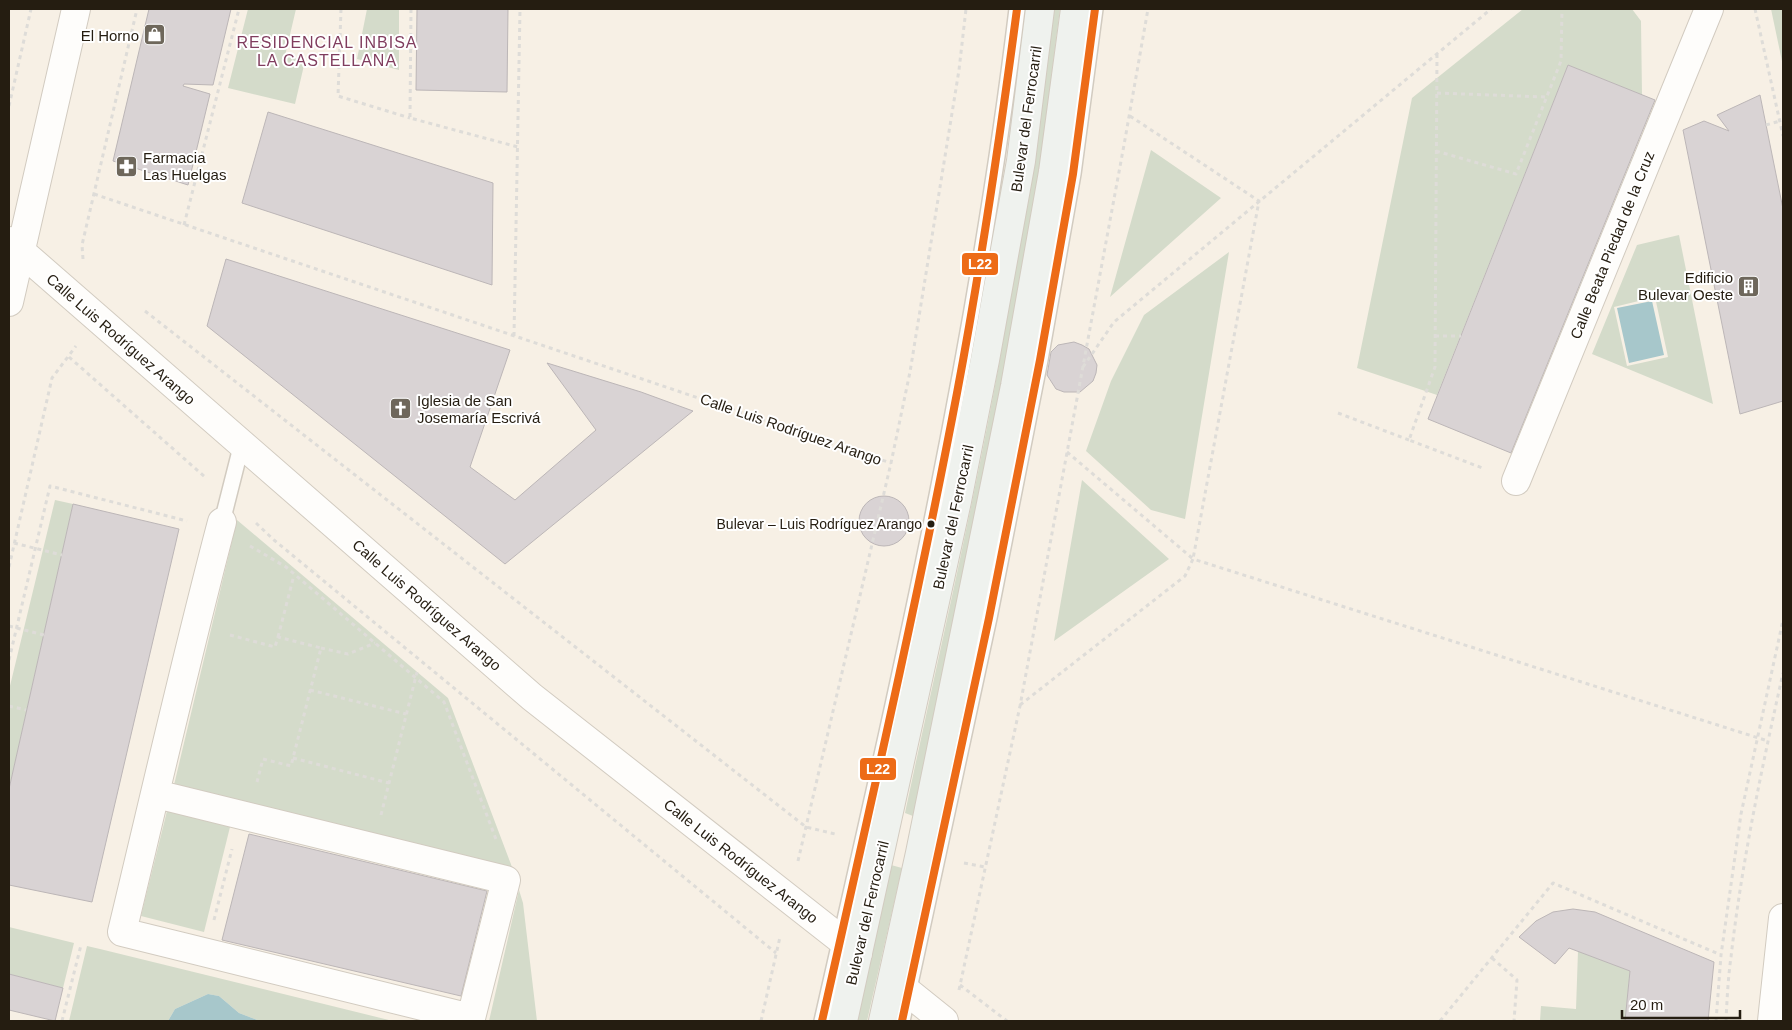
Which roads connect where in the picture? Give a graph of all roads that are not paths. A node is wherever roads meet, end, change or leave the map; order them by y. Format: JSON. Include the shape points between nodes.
{"nodes":[{"id":1,"x":76,"y":9,"type":"edge"},
{"id":2,"x":1017,"y":9,"type":"edge"},
{"id":3,"x":1040,"y":9,"type":"edge"},
{"id":4,"x":1075,"y":9,"type":"edge"},
{"id":5,"x":1095,"y":9,"type":"edge"},
{"id":6,"x":1709,"y":9,"type":"edge"},
{"id":7,"x":14,"y":247,"type":"edge"},
{"id":8,"x":9,"y":302,"type":"edge"},
{"id":9,"x":242,"y":443,"type":"junction"},
{"id":10,"x":1516,"y":481,"type":"road end"},
{"id":11,"x":224,"y":516,"type":"joint"},
{"id":12,"x":156,"y":794,"type":"junction"},
{"id":13,"x":1783,"y":918,"type":"edge"},
{"id":14,"x":850,"y":945,"type":"junction"},
{"id":15,"x":901,"y":986,"type":"junction"},
{"id":16,"x":822,"y":1021,"type":"edge"},
{"id":17,"x":843,"y":1021,"type":"edge"},
{"id":18,"x":883,"y":1021,"type":"edge"},
{"id":19,"x":902,"y":1021,"type":"edge"},
{"id":20,"x":944,"y":1021,"type":"edge"},
{"id":21,"x":1772,"y":1021,"type":"edge"}],
"edges":[{"from":1,"to":7,"type":"street"},
{"from":2,"to":14,"type":"lane","name":"Bulevar del Ferrocarril","via":[[995,178],[938,497]]},
{"from":3,"to":14,"type":"main road","name":"Bulevar del Ferrocarril","via":[[1021,161],[955,511]]},
{"from":4,"to":15,"type":"main road","via":[[1053,172],[1015,386],[932,795]]},
{"from":5,"to":15,"type":"lane","via":[[1073,174],[990,618]]},
{"from":6,"to":10,"type":"street","name":"Calle Beata Piedad de la Cruz"},
{"from":7,"to":8,"type":"street"},
{"from":7,"to":9,"type":"street","name":"Calle Luis Rodríguez Arango"},
{"from":9,"to":11,"type":"lane"},
{"from":9,"to":14,"type":"street","name":"Calle Luis Rodríguez Arango","via":[[532,697]]},
{"from":11,"to":12,"type":"street"},
{"from":12,"to":12,"type":"street","via":[[506,880],[472,1018],[122,932]]},
{"from":13,"to":21,"type":"street"},
{"from":14,"to":16,"type":"lane","name":"Bulevar del Ferrocarril"},
{"from":14,"to":17,"type":"main road","name":"Bulevar del Ferrocarril"},
{"from":15,"to":18,"type":"main road"},
{"from":15,"to":19,"type":"lane"},
{"from":15,"to":20,"type":"street"}]}
